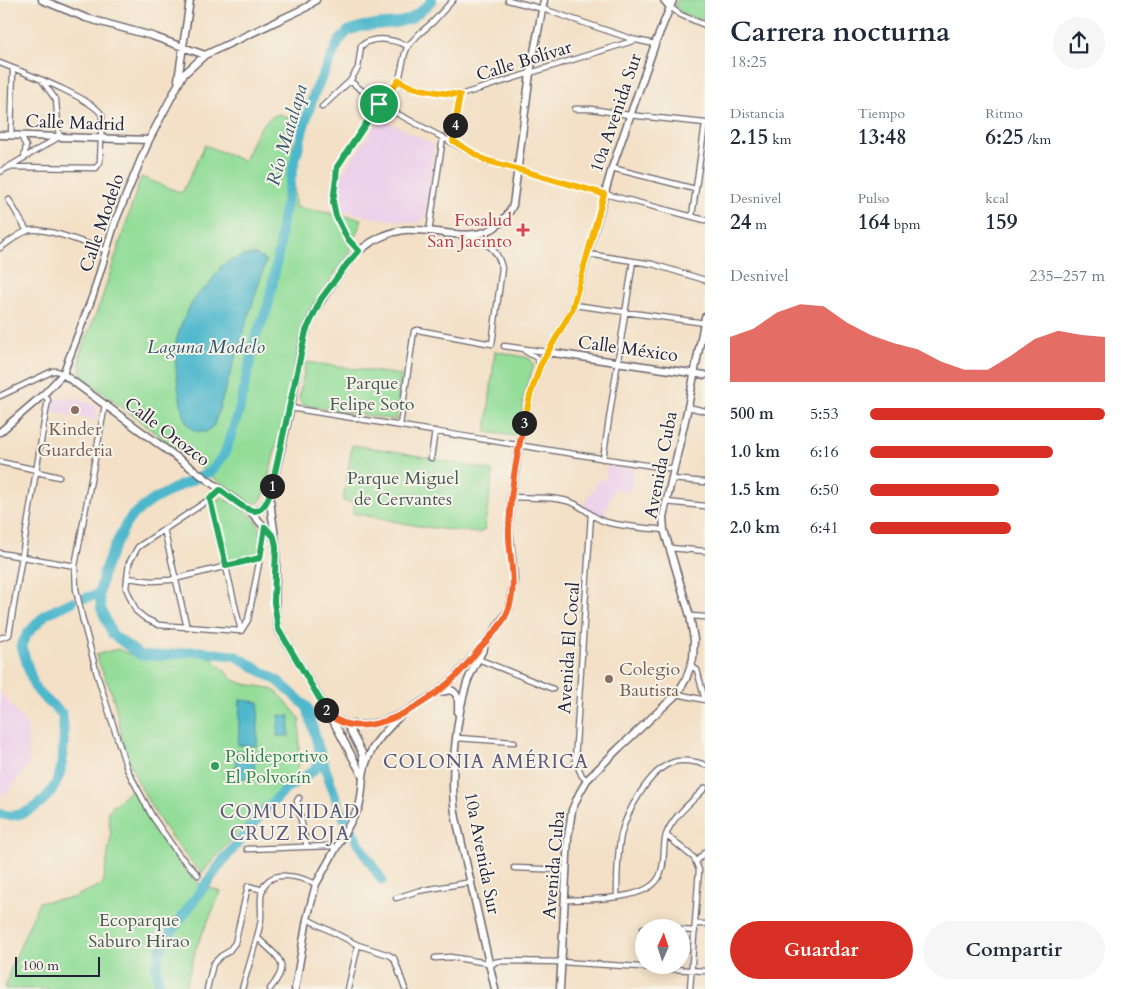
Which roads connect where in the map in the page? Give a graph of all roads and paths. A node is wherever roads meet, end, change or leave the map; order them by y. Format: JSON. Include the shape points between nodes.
{"nodes":[{"id":1,"x":42,"y":0,"type":"edge"},
{"id":2,"x":190,"y":0,"type":"edge"},
{"id":3,"x":316,"y":0,"type":"edge"},
{"id":4,"x":453,"y":0,"type":"edge"},
{"id":5,"x":508,"y":0,"type":"edge"},
{"id":6,"x":544,"y":0,"type":"edge"},
{"id":7,"x":664,"y":0,"type":"edge"},
{"id":8,"x":671,"y":3,"type":"edge"},
{"id":9,"x":543,"y":9,"type":"junction"},
{"id":10,"x":705,"y":25,"type":"edge"},
{"id":11,"x":636,"y":40,"type":"junction"},
{"id":12,"x":655,"y":44,"type":"junction"},
{"id":13,"x":408,"y":46,"type":"junction"},
{"id":14,"x":182,"y":47,"type":"junction"},
{"id":15,"x":205,"y":55,"type":"junction"},
{"id":16,"x":0,"y":63,"type":"edge"},
{"id":17,"x":13,"y":69,"type":"junction"},
{"id":18,"x":530,"y":73,"type":"junction"},
{"id":19,"x":40,"y":79,"type":"junction"},
{"id":20,"x":399,"y":80,"type":"junction"},
{"id":21,"x":350,"y":81,"type":"junction"},
{"id":22,"x":177,"y":84,"type":"junction"},
{"id":23,"x":460,"y":95,"type":"junction"},
{"id":24,"x":379,"y":104,"type":"junction"},
{"id":25,"x":322,"y":107,"type":"dead end"},
{"id":26,"x":575,"y":108,"type":"dead end"},
{"id":27,"x":629,"y":115,"type":"junction"},
{"id":28,"x":705,"y":124,"type":"edge"},
{"id":29,"x":0,"y":135,"type":"edge"},
{"id":30,"x":11,"y":136,"type":"junction"},
{"id":31,"x":21,"y":136,"type":"junction"},
{"id":32,"x":59,"y":137,"type":"junction"},
{"id":33,"x":102,"y":138,"type":"junction"},
{"id":34,"x":443,"y":138,"type":"junction"},
{"id":35,"x":150,"y":140,"type":"junction"},
{"id":36,"x":453,"y":141,"type":"junction"},
{"id":37,"x":24,"y":158,"type":"junction"},
{"id":38,"x":10,"y":167,"type":"junction"},
{"id":39,"x":612,"y":168,"type":"junction"},
{"id":40,"x":517,"y":170,"type":"junction"},
{"id":41,"x":0,"y":172,"type":"edge"},
{"id":42,"x":695,"y":189,"type":"junction"},
{"id":43,"x":604,"y":194,"type":"junction"},
{"id":44,"x":9,"y":200,"type":"dead end"},
{"id":45,"x":692,"y":216,"type":"junction"},
{"id":46,"x":705,"y":220,"type":"edge"},
{"id":47,"x":27,"y":230,"type":"junction"},
{"id":48,"x":429,"y":232,"type":"junction"},
{"id":49,"x":463,"y":236,"type":"junction"},
{"id":50,"x":0,"y":248,"type":"edge"},
{"id":51,"x":107,"y":251,"type":"junction"},
{"id":52,"x":359,"y":251,"type":"junction"},
{"id":53,"x":588,"y":254,"type":"junction"},
{"id":54,"x":633,"y":261,"type":"junction"},
{"id":55,"x":705,"y":280,"type":"edge"},
{"id":56,"x":574,"y":305,"type":"junction"},
{"id":57,"x":626,"y":312,"type":"junction"},
{"id":58,"x":705,"y":321,"type":"edge"},
{"id":59,"x":504,"y":346,"type":"dead end"},
{"id":60,"x":522,"y":349,"type":"junction"},
{"id":61,"x":547,"y":352,"type":"junction"},
{"id":62,"x":618,"y":362,"type":"junction"},
{"id":63,"x":540,"y":366,"type":"junction"},
{"id":64,"x":695,"y":373,"type":"junction"},
{"id":65,"x":63,"y":374,"type":"junction"},
{"id":66,"x":705,"y":375,"type":"edge"},
{"id":67,"x":44,"y":394,"type":"junction"},
{"id":68,"x":0,"y":396,"type":"edge"},
{"id":69,"x":105,"y":405,"type":"junction"},
{"id":70,"x":688,"y":407,"type":"junction"},
{"id":71,"x":290,"y":408,"type":"junction"},
{"id":72,"x":705,"y":411,"type":"edge"},
{"id":73,"x":400,"y":425,"type":"junction"},
{"id":74,"x":435,"y":431,"type":"junction"},
{"id":75,"x":0,"y":432,"type":"edge"},
{"id":76,"x":519,"y":446,"type":"junction"},
{"id":77,"x":431,"y":458,"type":"dead end"},
{"id":78,"x":603,"y":459,"type":"junction"},
{"id":79,"x":0,"y":462,"type":"edge"},
{"id":80,"x":674,"y":469,"type":"junction"},
{"id":81,"x":37,"y":471,"type":"junction"},
{"id":82,"x":59,"y":477,"type":"dead end"},
{"id":83,"x":672,"y":479,"type":"junction"},
{"id":84,"x":705,"y":482,"type":"edge"},
{"id":85,"x":220,"y":490,"type":"junction"},
{"id":86,"x":270,"y":494,"type":"junction"},
{"id":87,"x":511,"y":497,"type":"junction"},
{"id":88,"x":210,"y":499,"type":"junction"},
{"id":89,"x":666,"y":502,"type":"junction"},
{"id":90,"x":705,"y":506,"type":"edge"},
{"id":91,"x":250,"y":511,"type":"junction"},
{"id":92,"x":590,"y":515,"type":"junction"},
{"id":93,"x":265,"y":527,"type":"junction"},
{"id":94,"x":164,"y":529,"type":"junction"},
{"id":95,"x":664,"y":530,"type":"junction"},
{"id":96,"x":274,"y":537,"type":"junction"},
{"id":97,"x":670,"y":548,"type":"junction"},
{"id":98,"x":705,"y":550,"type":"edge"},
{"id":99,"x":0,"y":553,"type":"edge"},
{"id":100,"x":22,"y":557,"type":"junction"},
{"id":101,"x":260,"y":558,"type":"junction"},
{"id":102,"x":75,"y":566,"type":"junction"},
{"id":103,"x":226,"y":566,"type":"junction"},
{"id":104,"x":127,"y":578,"type":"junction"},
{"id":105,"x":176,"y":578,"type":"junction"},
{"id":106,"x":690,"y":616,"type":"junction"},
{"id":107,"x":705,"y":617,"type":"edge"},
{"id":108,"x":187,"y":628,"type":"junction"},
{"id":109,"x":241,"y":632,"type":"junction"},
{"id":110,"x":491,"y":636,"type":"junction"},
{"id":111,"x":0,"y":638,"type":"edge"},
{"id":112,"x":478,"y":659,"type":"junction"},
{"id":113,"x":690,"y":666,"type":"junction"},
{"id":114,"x":553,"y":689,"type":"dead end"},
{"id":115,"x":436,"y":693,"type":"junction"},
{"id":116,"x":677,"y":694,"type":"junction"},
{"id":117,"x":404,"y":713,"type":"junction"},
{"id":118,"x":331,"y":717,"type":"junction"},
{"id":119,"x":458,"y":722,"type":"junction"},
{"id":120,"x":347,"y":724,"type":"junction"},
{"id":121,"x":337,"y":729,"type":"junction"},
{"id":122,"x":457,"y":738,"type":"junction"},
{"id":123,"x":514,"y":742,"type":"dead end"},
{"id":124,"x":705,"y":765,"type":"edge"},
{"id":125,"x":365,"y":766,"type":"junction"},
{"id":126,"x":363,"y":777,"type":"junction"},
{"id":127,"x":587,"y":780,"type":"junction"},
{"id":128,"x":705,"y":788,"type":"edge"},
{"id":129,"x":299,"y":798,"type":"dead end"},
{"id":130,"x":666,"y":835,"type":"junction"},
{"id":131,"x":307,"y":847,"type":"junction"},
{"id":132,"x":335,"y":847,"type":"junction"},
{"id":133,"x":247,"y":849,"type":"dead end"},
{"id":134,"x":705,"y":852,"type":"edge"},
{"id":135,"x":697,"y":861,"type":"junction"},
{"id":136,"x":514,"y":868,"type":"dead end"},
{"id":137,"x":566,"y":870,"type":"junction"},
{"id":138,"x":198,"y":875,"type":"dead end"},
{"id":139,"x":472,"y":882,"type":"junction"},
{"id":140,"x":316,"y":884,"type":"junction"},
{"id":141,"x":262,"y":890,"type":"junction"},
{"id":142,"x":618,"y":897,"type":"junction"},
{"id":143,"x":396,"y":898,"type":"dead end"},
{"id":144,"x":565,"y":900,"type":"junction"},
{"id":145,"x":307,"y":919,"type":"junction"},
{"id":146,"x":696,"y":924,"type":"junction"},
{"id":147,"x":705,"y":924,"type":"edge"},
{"id":148,"x":690,"y":931,"type":"edge"},
{"id":149,"x":695,"y":931,"type":"junction"},
{"id":150,"x":257,"y":938,"type":"junction"},
{"id":151,"x":358,"y":945,"type":"junction"},
{"id":152,"x":435,"y":958,"type":"dead end"},
{"id":153,"x":561,"y":962,"type":"junction"},
{"id":154,"x":489,"y":965,"type":"junction"},
{"id":155,"x":691,"y":970,"type":"junction"},
{"id":156,"x":705,"y":971,"type":"edge"},
{"id":157,"x":207,"y":989,"type":"edge"},
{"id":158,"x":242,"y":989,"type":"edge"},
{"id":159,"x":270,"y":989,"type":"edge"},
{"id":160,"x":295,"y":989,"type":"edge"},
{"id":161,"x":348,"y":989,"type":"edge"},
{"id":162,"x":405,"y":989,"type":"edge"},
{"id":163,"x":495,"y":989,"type":"edge"},
{"id":164,"x":560,"y":989,"type":"edge"},
{"id":165,"x":690,"y":989,"type":"edge"}],
"edges":[{"from":1,"to":14,"type":"main road","via":[[86,18]]},
{"from":2,"to":14,"type":"main road","name":"Calle Modelo"},
{"from":3,"to":15,"type":"main road","name":"Calle Modelo"},
{"from":4,"to":13,"type":"street"},
{"from":5,"to":9,"type":"street"},
{"from":6,"to":9,"type":"main road"},
{"from":7,"to":8,"type":"main road"},
{"from":8,"to":10,"type":"street","via":[[680,15]]},
{"from":8,"to":12,"type":"main road","name":"10a Avenida Sur"},
{"from":9,"to":11,"type":"street"},
{"from":9,"to":18,"type":"main road"},
{"from":11,"to":12,"type":"street","name":"Calle Bolívar"},
{"from":11,"to":18,"type":"street","name":"Calle Bolívar"},
{"from":12,"to":27,"type":"main road","name":"10a Avenida Sur"},
{"from":13,"to":20,"type":"street"},
{"from":13,"to":21,"type":"street","via":[[384,39],[367,41],[361,46],[358,68]]},
{"from":14,"to":15,"type":"main road"},
{"from":14,"to":22,"type":"main road","name":"Calle Modelo"},
{"from":15,"to":22,"type":"main road","name":"Calle Modelo"},
{"from":16,"to":17,"type":"street"},
{"from":17,"to":19,"type":"street"},
{"from":17,"to":30,"type":"street"},
{"from":18,"to":23,"type":"street","name":"Calle Bolívar"},
{"from":18,"to":40,"type":"main road"},
{"from":19,"to":32,"type":"street","via":[[56,100]]},
{"from":19,"to":33,"type":"street","via":[[99,111],[102,115]]},
{"from":20,"to":23,"type":"street","name":"Calle Bolívar","via":[[402,84],[422,89]]},
{"from":20,"to":24,"type":"street"},
{"from":21,"to":24,"type":"street"},
{"from":21,"to":25,"type":"street"},
{"from":22,"to":35,"type":"main road","name":"Calle Modelo"},
{"from":23,"to":36,"type":"street"},
{"from":24,"to":34,"type":"street"},
{"from":24,"to":52,"type":"street","via":[[337,167],[333,202],[336,216],[347,238]]},
{"from":26,"to":27,"type":"street"},
{"from":27,"to":28,"type":"street"},
{"from":27,"to":39,"type":"main road","name":"10a Avenida Sur"},
{"from":28,"to":42,"type":"street"},
{"from":29,"to":30,"type":"main road","name":"Calle Madrid"},
{"from":30,"to":31,"type":"main road","name":"Calle Madrid"},
{"from":31,"to":32,"type":"main road","name":"Calle Madrid"},
{"from":31,"to":37,"type":"street","via":[[26,146]]},
{"from":32,"to":33,"type":"main road","name":"Calle Madrid"},
{"from":32,"to":37,"type":"street"},
{"from":33,"to":35,"type":"main road","name":"Calle Madrid"},
{"from":33,"to":38,"type":"street","via":[[100,162],[96,168]]},
{"from":34,"to":36,"type":"street"},
{"from":34,"to":48,"type":"street"},
{"from":35,"to":51,"type":"main road","name":"Calle Modelo","via":[[115,222]]},
{"from":36,"to":40,"type":"street","via":[[485,160]]},
{"from":37,"to":38,"type":"street"},
{"from":38,"to":41,"type":"street"},
{"from":39,"to":42,"type":"street"},
{"from":39,"to":43,"type":"main road","name":"10a Avenida Sur"},
{"from":40,"to":43,"type":"street"},
{"from":40,"to":49,"type":"main road","via":[[513,205],[508,216],[484,232]]},
{"from":42,"to":45,"type":"street"},
{"from":43,"to":45,"type":"street"},
{"from":43,"to":53,"type":"main road","name":"10a Avenida Sur"},
{"from":44,"to":47,"type":"street"},
{"from":45,"to":46,"type":"street"},
{"from":47,"to":50,"type":"street"},
{"from":47,"to":51,"type":"street","via":[[51,232]]},
{"from":48,"to":49,"type":"main road"},
{"from":48,"to":52,"type":"main road","via":[[406,230],[391,233],[377,238]]},
{"from":49,"to":73,"type":"street","via":[[478,239],[494,250],[502,268],[492,344],[418,330],[413,333]]},
{"from":51,"to":65,"type":"main road","name":"Calle Modelo"},
{"from":52,"to":71,"type":"main road","via":[[321,299],[306,331]]},
{"from":53,"to":54,"type":"street"},
{"from":53,"to":56,"type":"main road","name":"10a Avenida Sur"},
{"from":54,"to":55,"type":"street"},
{"from":54,"to":57,"type":"street"},
{"from":56,"to":57,"type":"street"},
{"from":56,"to":61,"type":"main road","name":"10a Avenida Sur"},
{"from":57,"to":58,"type":"street"},
{"from":57,"to":62,"type":"street"},
{"from":58,"to":64,"type":"main road","name":"Avenida Cuba"},
{"from":59,"to":60,"type":"street"},
{"from":60,"to":61,"type":"street"},
{"from":60,"to":63,"type":"street","via":[[537,358]]},
{"from":61,"to":62,"type":"main road","name":"Calle México"},
{"from":61,"to":63,"type":"main road","name":"10a Avenida Sur"},
{"from":62,"to":64,"type":"main road","name":"Calle México"},
{"from":62,"to":78,"type":"street"},
{"from":63,"to":76,"type":"main road","name":"10a Avenida Sur"},
{"from":64,"to":66,"type":"main road","name":"Calle México"},
{"from":64,"to":70,"type":"main road","name":"Avenida Cuba"},
{"from":65,"to":67,"type":"main road"},
{"from":65,"to":68,"type":"street","via":[[53,371]]},
{"from":65,"to":69,"type":"main road","name":"Calle Orozco"},
{"from":67,"to":75,"type":"main road"},
{"from":67,"to":81,"type":"street","via":[[48,400]]},
{"from":69,"to":85,"type":"main road","name":"Calle Orozco"},
{"from":69,"to":102,"type":"street"},
{"from":70,"to":72,"type":"street"},
{"from":70,"to":80,"type":"main road","name":"Avenida Cuba"},
{"from":71,"to":73,"type":"street"},
{"from":71,"to":86,"type":"main road"},
{"from":73,"to":74,"type":"street"},
{"from":74,"to":76,"type":"street"},
{"from":74,"to":77,"type":"street"},
{"from":76,"to":78,"type":"street"},
{"from":76,"to":87,"type":"main road","name":"10a Avenida Sur"},
{"from":78,"to":80,"type":"street"},
{"from":79,"to":81,"type":"street"},
{"from":80,"to":83,"type":"main road","name":"Avenida Cuba"},
{"from":81,"to":82,"type":"street"},
{"from":81,"to":100,"type":"street"},
{"from":83,"to":84,"type":"street"},
{"from":83,"to":89,"type":"main road","name":"Avenida Cuba"},
{"from":85,"to":88,"type":"street"},
{"from":85,"to":91,"type":"main road","name":"Calle Orozco"},
{"from":86,"to":91,"type":"main road","via":[[265,506]]},
{"from":86,"to":96,"type":"main road"},
{"from":87,"to":92,"type":"street","via":[[572,503]]},
{"from":87,"to":110,"type":"main road","name":"10a Avenida Sur","via":[[512,593],[509,609]]},
{"from":88,"to":94,"type":"street"},
{"from":88,"to":103,"type":"street"},
{"from":89,"to":90,"type":"street"},
{"from":89,"to":95,"type":"main road","name":"Avenida Cuba"},
{"from":91,"to":93,"type":"main road","name":"Calle Orozco"},
{"from":92,"to":95,"type":"street","via":[[604,522]]},
{"from":92,"to":127,"type":"street","name":"Avenida El Cocal","via":[[575,760]]},
{"from":93,"to":96,"type":"main road","name":"Calle Orozco"},
{"from":93,"to":101,"type":"street"},
{"from":94,"to":104,"type":"street","via":[[138,547],[129,563]]},
{"from":94,"to":105,"type":"street"},
{"from":95,"to":97,"type":"main road","name":"Avenida Cuba"},
{"from":96,"to":118,"type":"main road","via":[[274,608],[278,628]]},
{"from":97,"to":98,"type":"street"},
{"from":97,"to":106,"type":"main road","name":"Avenida Cuba"},
{"from":99,"to":100,"type":"street"},
{"from":100,"to":102,"type":"street"},
{"from":100,"to":111,"type":"street","via":[[9,635]]},
{"from":101,"to":103,"type":"street"},
{"from":101,"to":109,"type":"street","via":[[248,620]]},
{"from":102,"to":138,"type":"street","via":[[76,589],[97,674],[128,770],[152,816],[178,854]]},
{"from":103,"to":105,"type":"street"},
{"from":103,"to":109,"type":"street"},
{"from":104,"to":105,"type":"street","via":[[152,581]]},
{"from":104,"to":108,"type":"street","via":[[126,588],[136,611],[159,625]]},
{"from":105,"to":108,"type":"street"},
{"from":106,"to":107,"type":"street"},
{"from":106,"to":113,"type":"main road","name":"Avenida Cuba","via":[[694,640]]},
{"from":108,"to":109,"type":"street"},
{"from":110,"to":112,"type":"main road","name":"10a Avenida Sur"},
{"from":110,"to":115,"type":"main road","name":"10a Avenida Sur","via":[[460,672]]},
{"from":112,"to":114,"type":"street"},
{"from":112,"to":119,"type":"main road","name":"10a Avenida Sur","via":[[466,686]]},
{"from":113,"to":116,"type":"main road","name":"Avenida Cuba"},
{"from":113,"to":116,"type":"street","via":[[697,670],[705,700]]},
{"from":115,"to":117,"type":"main road"},
{"from":115,"to":119,"type":"main road","name":"10a Avenida Sur","via":[[448,689],[456,693]]},
{"from":116,"to":127,"type":"main road","name":"Avenida Cuba"},
{"from":117,"to":120,"type":"main road","via":[[374,724]]},
{"from":117,"to":125,"type":"main road","via":[[379,737]]},
{"from":118,"to":120,"type":"main road"},
{"from":118,"to":121,"type":"main road"},
{"from":119,"to":122,"type":"main road","name":"10a Avenida Sur"},
{"from":120,"to":121,"type":"main road"},
{"from":120,"to":125,"type":"main road"},
{"from":121,"to":126,"type":"main road"},
{"from":122,"to":123,"type":"street"},
{"from":122,"to":139,"type":"main road","name":"10a Avenida Sur","via":[[454,807]]},
{"from":124,"to":142,"type":"street","via":[[683,761],[670,763],[642,792],[622,832],[618,853]]},
{"from":125,"to":126,"type":"main road"},
{"from":126,"to":132,"type":"main road","via":[[362,798]]},
{"from":127,"to":137,"type":"main road","name":"Avenida Cuba","via":[[572,810]]},
{"from":128,"to":130,"type":"street","via":[[676,819]]},
{"from":129,"to":131,"type":"street"},
{"from":130,"to":135,"type":"street"},
{"from":130,"to":142,"type":"street","via":[[661,871],[656,881],[646,889]]},
{"from":131,"to":132,"type":"street"},
{"from":131,"to":133,"type":"street"},
{"from":132,"to":140,"type":"main road"},
{"from":134,"to":135,"type":"street"},
{"from":135,"to":146,"type":"street"},
{"from":136,"to":137,"type":"street"},
{"from":137,"to":144,"type":"main road","name":"Avenida Cuba"},
{"from":139,"to":143,"type":"street"},
{"from":139,"to":154,"type":"main road","name":"10a Avenida Sur"},
{"from":140,"to":141,"type":"street","via":[[296,876],[282,875]]},
{"from":140,"to":145,"type":"main road"},
{"from":141,"to":150,"type":"street"},
{"from":141,"to":157,"type":"street","via":[[248,886],[235,943],[213,964]]},
{"from":142,"to":144,"type":"street"},
{"from":144,"to":153,"type":"main road","name":"Avenida Cuba"},
{"from":145,"to":151,"type":"street"},
{"from":145,"to":160,"type":"main road"},
{"from":146,"to":147,"type":"street"},
{"from":146,"to":149,"type":"street"},
{"from":148,"to":149,"type":"street"},
{"from":149,"to":155,"type":"street"},
{"from":150,"to":158,"type":"street"},
{"from":150,"to":159,"type":"street","via":[[279,958],[281,964],[281,972]]},
{"from":151,"to":161,"type":"street"},
{"from":151,"to":162,"type":"street","via":[[394,958]]},
{"from":152,"to":154,"type":"street","via":[[450,957]]},
{"from":153,"to":154,"type":"street","via":[[500,961]]},
{"from":153,"to":155,"type":"street"},
{"from":153,"to":164,"type":"main road","name":"Avenida Cuba"},
{"from":154,"to":163,"type":"main road","name":"10a Avenida Sur"},
{"from":155,"to":156,"type":"street"},
{"from":155,"to":165,"type":"street"}]}
